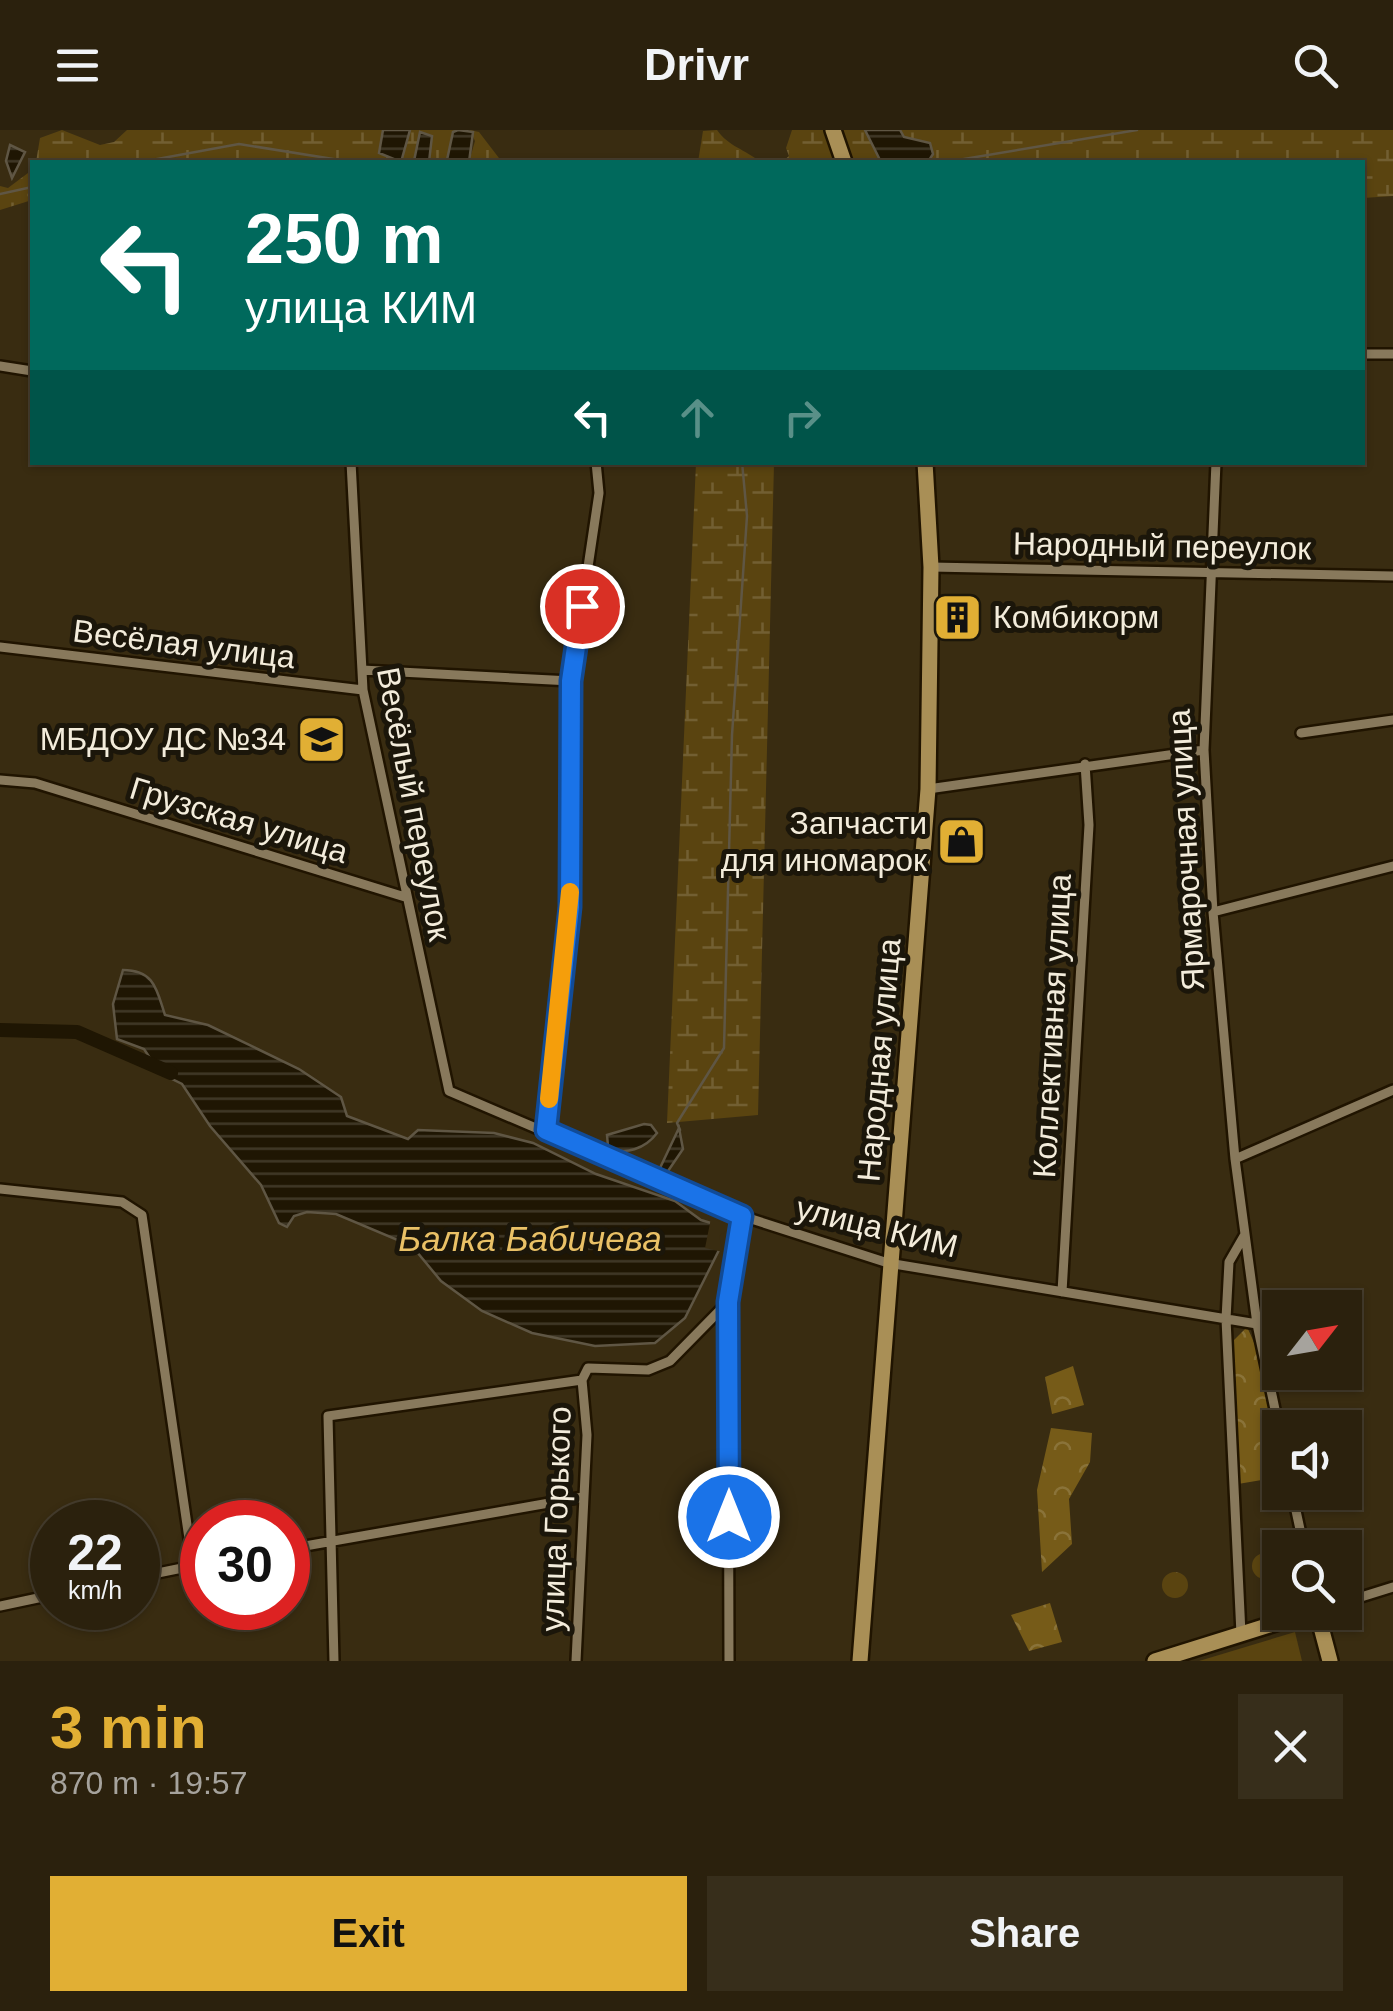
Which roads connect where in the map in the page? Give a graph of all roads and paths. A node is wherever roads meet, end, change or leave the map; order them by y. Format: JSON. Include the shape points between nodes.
{"nodes":[{"id":1,"x":833,"y":130,"type":"edge"},
{"id":2,"x":843,"y":160,"type":"edge"},
{"id":3,"x":1365,"y":354,"type":"edge"},
{"id":4,"x":1393,"y":354,"type":"edge"},
{"id":5,"x":0,"y":366,"type":"edge"},
{"id":6,"x":30,"y":371,"type":"edge"},
{"id":7,"x":351,"y":465,"type":"edge"},
{"id":8,"x":596,"y":465,"type":"edge"},
{"id":9,"x":926,"y":465,"type":"edge"},
{"id":10,"x":1216,"y":465,"type":"edge"},
{"id":11,"x":930,"y":567,"type":"junction"},
{"id":12,"x":1210,"y":572,"type":"junction"},
{"id":13,"x":1393,"y":576,"type":"edge"},
{"id":14,"x":0,"y":647,"type":"edge"},
{"id":15,"x":362,"y":670,"type":"junction"},
{"id":16,"x":571,"y":681,"type":"junction"},
{"id":17,"x":363,"y":690,"type":"junction"},
{"id":18,"x":1393,"y":720,"type":"edge"},
{"id":19,"x":1301,"y":733,"type":"dead end"},
{"id":20,"x":1204,"y":750,"type":"junction"},
{"id":21,"x":1085,"y":764,"type":"junction"},
{"id":22,"x":0,"y":780,"type":"edge"},
{"id":23,"x":928,"y":789,"type":"junction"},
{"id":24,"x":1393,"y":866,"type":"edge"},
{"id":25,"x":405,"y":898,"type":"junction"},
{"id":26,"x":1214,"y":912,"type":"junction"},
{"id":27,"x":1393,"y":1090,"type":"edge"},
{"id":28,"x":449,"y":1091,"type":"joint"},
{"id":29,"x":546,"y":1130,"type":"junction"},
{"id":30,"x":1235,"y":1160,"type":"junction"},
{"id":31,"x":0,"y":1189,"type":"edge"},
{"id":32,"x":742,"y":1216,"type":"junction"},
{"id":33,"x":1245,"y":1234,"type":"junction"},
{"id":34,"x":888,"y":1263,"type":"junction"},
{"id":35,"x":1062,"y":1292,"type":"junction"},
{"id":36,"x":728,"y":1302,"type":"junction"},
{"id":37,"x":1226,"y":1319,"type":"junction"},
{"id":38,"x":1257,"y":1324,"type":"junction"},
{"id":39,"x":582,"y":1380,"type":"junction"},
{"id":40,"x":1275,"y":1410,"type":"edge"},
{"id":41,"x":582,"y":1497,"type":"junction"},
{"id":42,"x":188,"y":1500,"type":"edge"},
{"id":43,"x":333,"y":1540,"type":"junction"},
{"id":44,"x":310,"y":1545,"type":"edge"},
{"id":45,"x":1393,"y":1587,"type":"edge"},
{"id":46,"x":1362,"y":1597,"type":"edge"},
{"id":47,"x":30,"y":1600,"type":"edge"},
{"id":48,"x":0,"y":1606,"type":"edge"},
{"id":49,"x":1262,"y":1628,"type":"edge"},
{"id":50,"x":1320,"y":1630,"type":"edge"},
{"id":51,"x":1241,"y":1634,"type":"junction"},
{"id":52,"x":334,"y":1661,"type":"edge"},
{"id":53,"x":576,"y":1661,"type":"edge"},
{"id":54,"x":729,"y":1661,"type":"edge"},
{"id":55,"x":860,"y":1661,"type":"edge"},
{"id":56,"x":1155,"y":1661,"type":"edge"},
{"id":57,"x":1330,"y":1661,"type":"edge"}],
"edges":[{"from":1,"to":2,"type":"main road"},
{"from":3,"to":4,"type":"street"},
{"from":5,"to":6,"type":"street"},
{"from":7,"to":15,"type":"street","name":"Весёлый переулок"},
{"from":8,"to":16,"type":"street","via":[[599,493]]},
{"from":9,"to":11,"type":"main road","name":"Народная улица"},
{"from":10,"to":12,"type":"street","name":"Ярмарочная улица"},
{"from":11,"to":12,"type":"street","name":"Народный переулок"},
{"from":11,"to":23,"type":"main road","name":"Народная улица"},
{"from":12,"to":13,"type":"street","name":"Народный переулок"},
{"from":12,"to":20,"type":"street","name":"Ярмарочная улица"},
{"from":14,"to":17,"type":"street","name":"Весёлая улица"},
{"from":15,"to":16,"type":"street"},
{"from":15,"to":17,"type":"street","name":"Весёлый переулок"},
{"from":16,"to":29,"type":"street","via":[[570,907]]},
{"from":17,"to":25,"type":"street","name":"Весёлый переулок"},
{"from":18,"to":19,"type":"street"},
{"from":20,"to":21,"type":"street"},
{"from":20,"to":26,"type":"street","name":"Ярмарочная улица"},
{"from":21,"to":23,"type":"street"},
{"from":21,"to":35,"type":"street","name":"Коллективная улица","via":[[1089,825]]},
{"from":22,"to":25,"type":"street","name":"Грузская улица","via":[[34,784]]},
{"from":23,"to":34,"type":"main road","name":"Народная улица"},
{"from":24,"to":26,"type":"street"},
{"from":25,"to":28,"type":"street","name":"Весёлый переулок"},
{"from":26,"to":30,"type":"street","name":"Ярмарочная улица"},
{"from":27,"to":30,"type":"street"},
{"from":28,"to":29,"type":"street","name":"улица КИМ"},
{"from":29,"to":32,"type":"street","name":"улица КИМ"},
{"from":30,"to":33,"type":"street","name":"Ярмарочная улица"},
{"from":31,"to":42,"type":"street","via":[[122,1202],[142,1215]]},
{"from":32,"to":34,"type":"street","name":"улица КИМ"},
{"from":32,"to":36,"type":"street"},
{"from":33,"to":37,"type":"street","name":"Ярмарочная улица","via":[[1229,1262]]},
{"from":33,"to":38,"type":"street","name":"Ярмарочная улица"},
{"from":34,"to":35,"type":"street","name":"улица КИМ"},
{"from":34,"to":55,"type":"main road","name":"Народная улица"},
{"from":35,"to":37,"type":"street","name":"улица КИМ"},
{"from":36,"to":39,"type":"street","via":[[670,1361],[648,1370],[588,1368]]},
{"from":36,"to":54,"type":"street"},
{"from":37,"to":38,"type":"street","name":"улица КИМ"},
{"from":37,"to":51,"type":"street","name":"Ярмарочная улица"},
{"from":38,"to":40,"type":"street","name":"Ярмарочная улица"},
{"from":39,"to":41,"type":"street","name":"улица Горького"},
{"from":39,"to":43,"type":"street","via":[[328,1416]]},
{"from":41,"to":43,"type":"street"},
{"from":41,"to":53,"type":"street","name":"улица Горького"},
{"from":43,"to":44,"type":"street"},
{"from":43,"to":52,"type":"street"},
{"from":45,"to":46,"type":"street"},
{"from":47,"to":48,"type":"street"},
{"from":49,"to":51,"type":"main road"},
{"from":50,"to":57,"type":"main road"},
{"from":51,"to":56,"type":"main road"}]}
